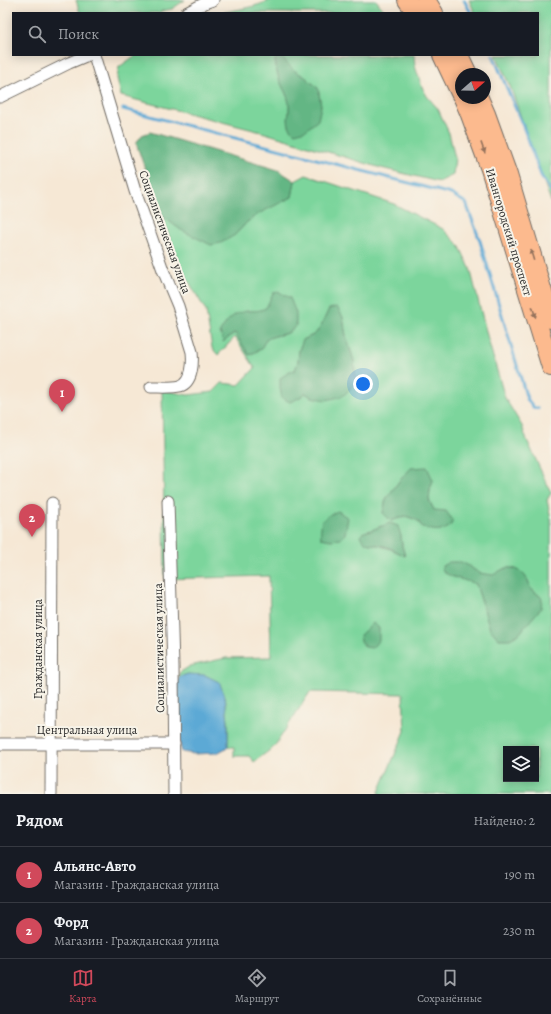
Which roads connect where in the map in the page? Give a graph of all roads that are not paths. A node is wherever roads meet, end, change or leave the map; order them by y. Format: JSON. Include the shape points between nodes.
{"nodes":[{"id":1,"x":408,"y":0,"type":"edge"},
{"id":2,"x":426,"y":0,"type":"edge"},
{"id":3,"x":210,"y":1,"type":"edge"},
{"id":4,"x":188,"y":12,"type":"edge"},
{"id":5,"x":415,"y":12,"type":"edge"},
{"id":6,"x":433,"y":12,"type":"edge"},
{"id":7,"x":86,"y":56,"type":"edge"},
{"id":8,"x":94,"y":56,"type":"edge"},
{"id":9,"x":442,"y":56,"type":"edge"},
{"id":10,"x":459,"y":56,"type":"edge"},
{"id":11,"x":465,"y":68,"type":"edge"},
{"id":12,"x":455,"y":82,"type":"edge"},
{"id":13,"x":0,"y":97,"type":"edge"},
{"id":14,"x":465,"y":104,"type":"edge"},
{"id":15,"x":482,"y":104,"type":"edge"},
{"id":16,"x":551,"y":319,"type":"edge"},
{"id":17,"x":551,"y":367,"type":"edge"},
{"id":18,"x":151,"y":387,"type":"dead end"},
{"id":19,"x":168,"y":501,"type":"dead end"},
{"id":20,"x":52,"y":503,"type":"dead end"},
{"id":21,"x":51,"y":743,"type":"junction"},
{"id":22,"x":0,"y":744,"type":"edge"},
{"id":23,"x":174,"y":744,"type":"junction"},
{"id":24,"x":51,"y":794,"type":"edge"},
{"id":25,"x":174,"y":794,"type":"edge"}],
"edges":[{"from":1,"to":5,"type":"highway"},
{"from":2,"to":6,"type":"highway"},
{"from":3,"to":4,"type":"street"},
{"from":7,"to":13,"type":"street"},
{"from":8,"to":18,"type":"street","name":"Социалистическая улица","via":[[135,191],[178,306],[192,352],[189,379],[182,386]]},
{"from":9,"to":12,"type":"highway"},
{"from":10,"to":11,"type":"highway"},
{"from":14,"to":17,"type":"highway","name":"Ивангородский проспект","one_way":true,"via":[[490,169]]},
{"from":16,"to":15,"type":"highway","name":"Ивангородский проспект","one_way":true,"via":[[508,175]]},
{"from":19,"to":23,"type":"street","name":"Социалистическая улица"},
{"from":20,"to":21,"type":"street","name":"Гражданская улица"},
{"from":21,"to":22,"type":"street","name":"Центральная улица"},
{"from":21,"to":23,"type":"street","name":"Центральная улица"},
{"from":21,"to":24,"type":"street","name":"Гражданская улица"},
{"from":23,"to":25,"type":"street","name":"Социалистическая улица"}]}
